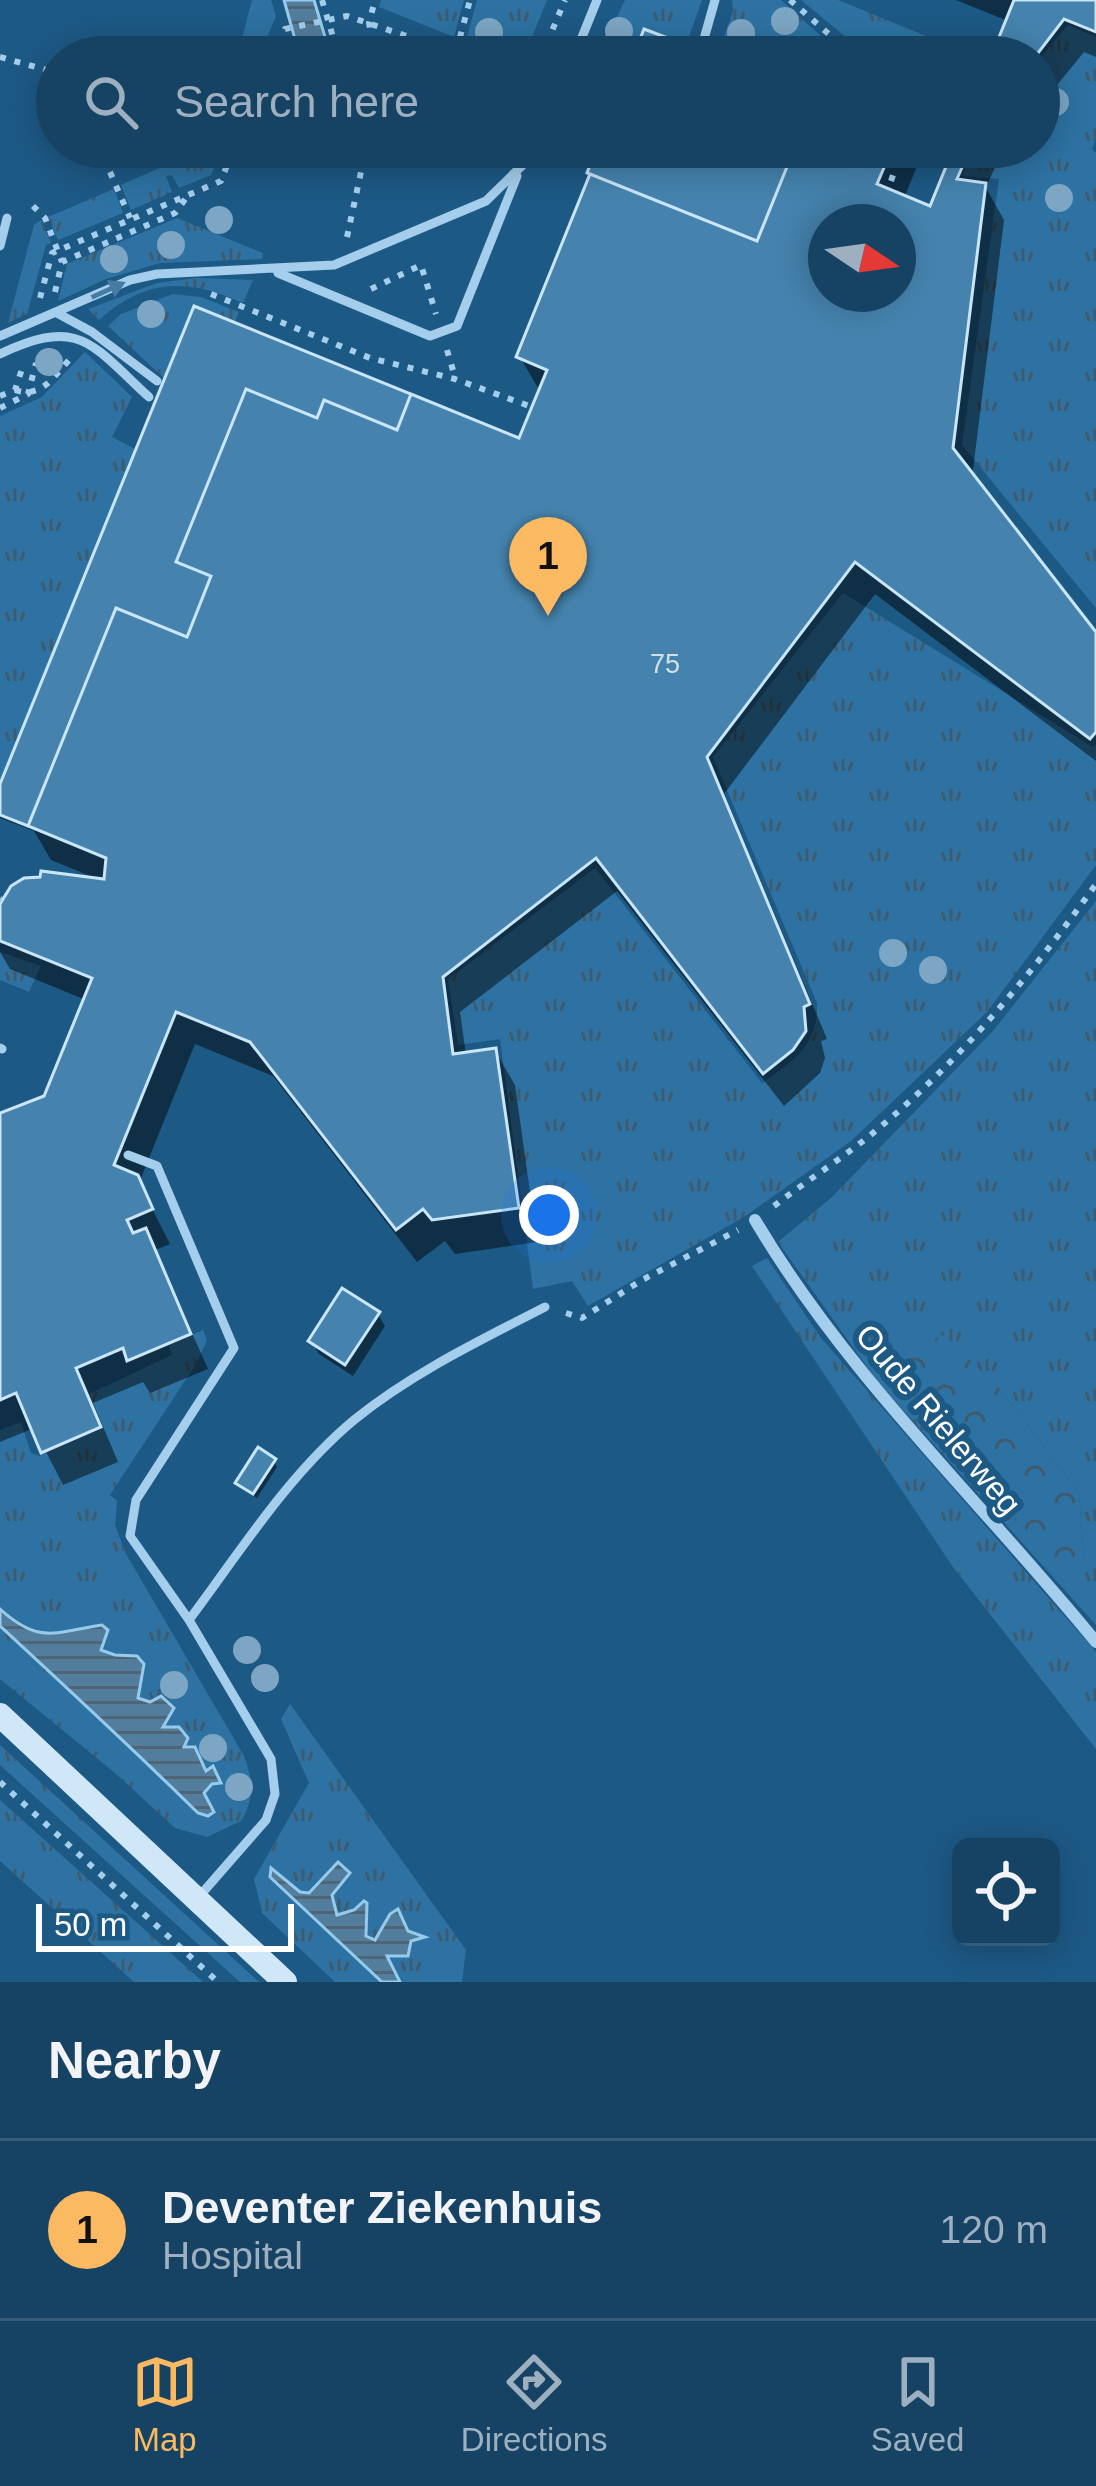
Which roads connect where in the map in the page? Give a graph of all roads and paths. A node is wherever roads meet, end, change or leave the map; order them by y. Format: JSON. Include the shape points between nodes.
{"nodes":[{"id":1,"x":322,"y":0,"type":"edge"},
{"id":2,"x":375,"y":0,"type":"edge"},
{"id":3,"x":470,"y":0,"type":"edge"},
{"id":4,"x":565,"y":0,"type":"edge"},
{"id":5,"x":598,"y":0,"type":"edge"},
{"id":6,"x":715,"y":0,"type":"edge"},
{"id":7,"x":790,"y":0,"type":"edge"},
{"id":8,"x":325,"y":19,"type":"junction"},
{"id":9,"x":369,"y":23,"type":"junction"},
{"id":10,"x":282,"y":36,"type":"edge"},
{"id":11,"x":331,"y":36,"type":"edge"},
{"id":12,"x":371,"y":36,"type":"edge"},
{"id":13,"x":408,"y":36,"type":"edge"},
{"id":14,"x":460,"y":36,"type":"edge"},
{"id":15,"x":550,"y":36,"type":"edge"},
{"id":16,"x":583,"y":36,"type":"edge"},
{"id":17,"x":705,"y":36,"type":"edge"},
{"id":18,"x":831,"y":36,"type":"edge"},
{"id":19,"x":0,"y":58,"type":"edge"},
{"id":20,"x":36,"y":67,"type":"edge"},
{"id":21,"x":226,"y":168,"type":"edge"},
{"id":22,"x":896,"y":168,"type":"edge"},
{"id":23,"x":520,"y":169,"type":"joint"},
{"id":24,"x":110,"y":172,"type":"dead end"},
{"id":25,"x":891,"y":181,"type":"dead end"},
{"id":26,"x":171,"y":201,"type":"dead end"},
{"id":27,"x":33,"y":206,"type":"dead end"},
{"id":28,"x":7,"y":218,"type":"dead end"},
{"id":29,"x":130,"y":218,"type":"dead end"},
{"id":30,"x":0,"y":246,"type":"edge"},
{"id":31,"x":62,"y":262,"type":"dead end"},
{"id":32,"x":273,"y":271,"type":"junction"},
{"id":33,"x":205,"y":291,"type":"dead end"},
{"id":34,"x":57,"y":314,"type":"junction"},
{"id":35,"x":0,"y":336,"type":"edge"},
{"id":36,"x":87,"y":340,"type":"junction"},
{"id":37,"x":0,"y":354,"type":"edge"},
{"id":38,"x":157,"y":381,"type":"dead end"},
{"id":39,"x":15,"y":390,"type":"dead end"},
{"id":40,"x":148,"y":397,"type":"dead end"},
{"id":41,"x":532,"y":407,"type":"dead end"},
{"id":42,"x":1096,"y":884,"type":"edge"},
{"id":43,"x":128,"y":1154,"type":"dead end"},
{"id":44,"x":755,"y":1220,"type":"junction"},
{"id":45,"x":545,"y":1307,"type":"joint"},
{"id":46,"x":189,"y":1620,"type":"junction"},
{"id":47,"x":1096,"y":1642,"type":"edge"},
{"id":48,"x":0,"y":1715,"type":"edge"},
{"id":49,"x":0,"y":1781,"type":"edge"},
{"id":50,"x":197,"y":1899,"type":"junction"},
{"id":51,"x":218,"y":1982,"type":"edge"},
{"id":52,"x":285,"y":1982,"type":"edge"}],
"edges":[{"from":1,"to":8,"type":"path"},
{"from":2,"to":9,"type":"path"},
{"from":3,"to":14,"type":"path"},
{"from":4,"to":15,"type":"path"},
{"from":5,"to":16,"type":"lane"},
{"from":6,"to":17,"type":"lane"},
{"from":7,"to":18,"type":"path"},
{"from":8,"to":9,"type":"path"},
{"from":8,"to":10,"type":"path","via":[[285,28]]},
{"from":8,"to":11,"type":"path"},
{"from":9,"to":12,"type":"path"},
{"from":9,"to":13,"type":"path"},
{"from":19,"to":20,"type":"path"},
{"from":21,"to":26,"type":"path","via":[[221,181]]},
{"from":22,"to":25,"type":"path"},
{"from":23,"to":32,"type":"lane","via":[[486,201],[334,265]]},
{"from":23,"to":32,"type":"lane","via":[[457,326],[430,336]]},
{"from":24,"to":29,"type":"path"},
{"from":27,"to":31,"type":"path"},
{"from":28,"to":30,"type":"lane"},
{"from":34,"to":32,"type":"lane","one_way":true,"via":[[157,274]]},
{"from":33,"to":41,"type":"path","via":[[370,358]]},
{"from":34,"to":35,"type":"lane"},
{"from":34,"to":38,"type":"lane"},
{"from":36,"to":37,"type":"lane","via":[[48,336]]},
{"from":36,"to":39,"type":"path","via":[[45,387]]},
{"from":36,"to":40,"type":"lane"},
{"from":42,"to":44,"type":"path","via":[[1040,963],[882,1126]]},
{"from":43,"to":46,"type":"lane","via":[[157,1166],[234,1348],[136,1500],[130,1536]]},
{"from":44,"to":45,"type":"path","via":[[582,1318]]},
{"from":44,"to":47,"type":"street","name":"Oude Rielerweg","via":[[812,1310]]},
{"from":45,"to":46,"type":"lane","via":[[423,1370],[352,1422],[293,1481]]},
{"from":46,"to":50,"type":"lane","via":[[271,1759],[275,1794],[266,1820]]},
{"from":48,"to":50,"type":"street"},
{"from":49,"to":51,"type":"path"},
{"from":50,"to":52,"type":"street"}]}
